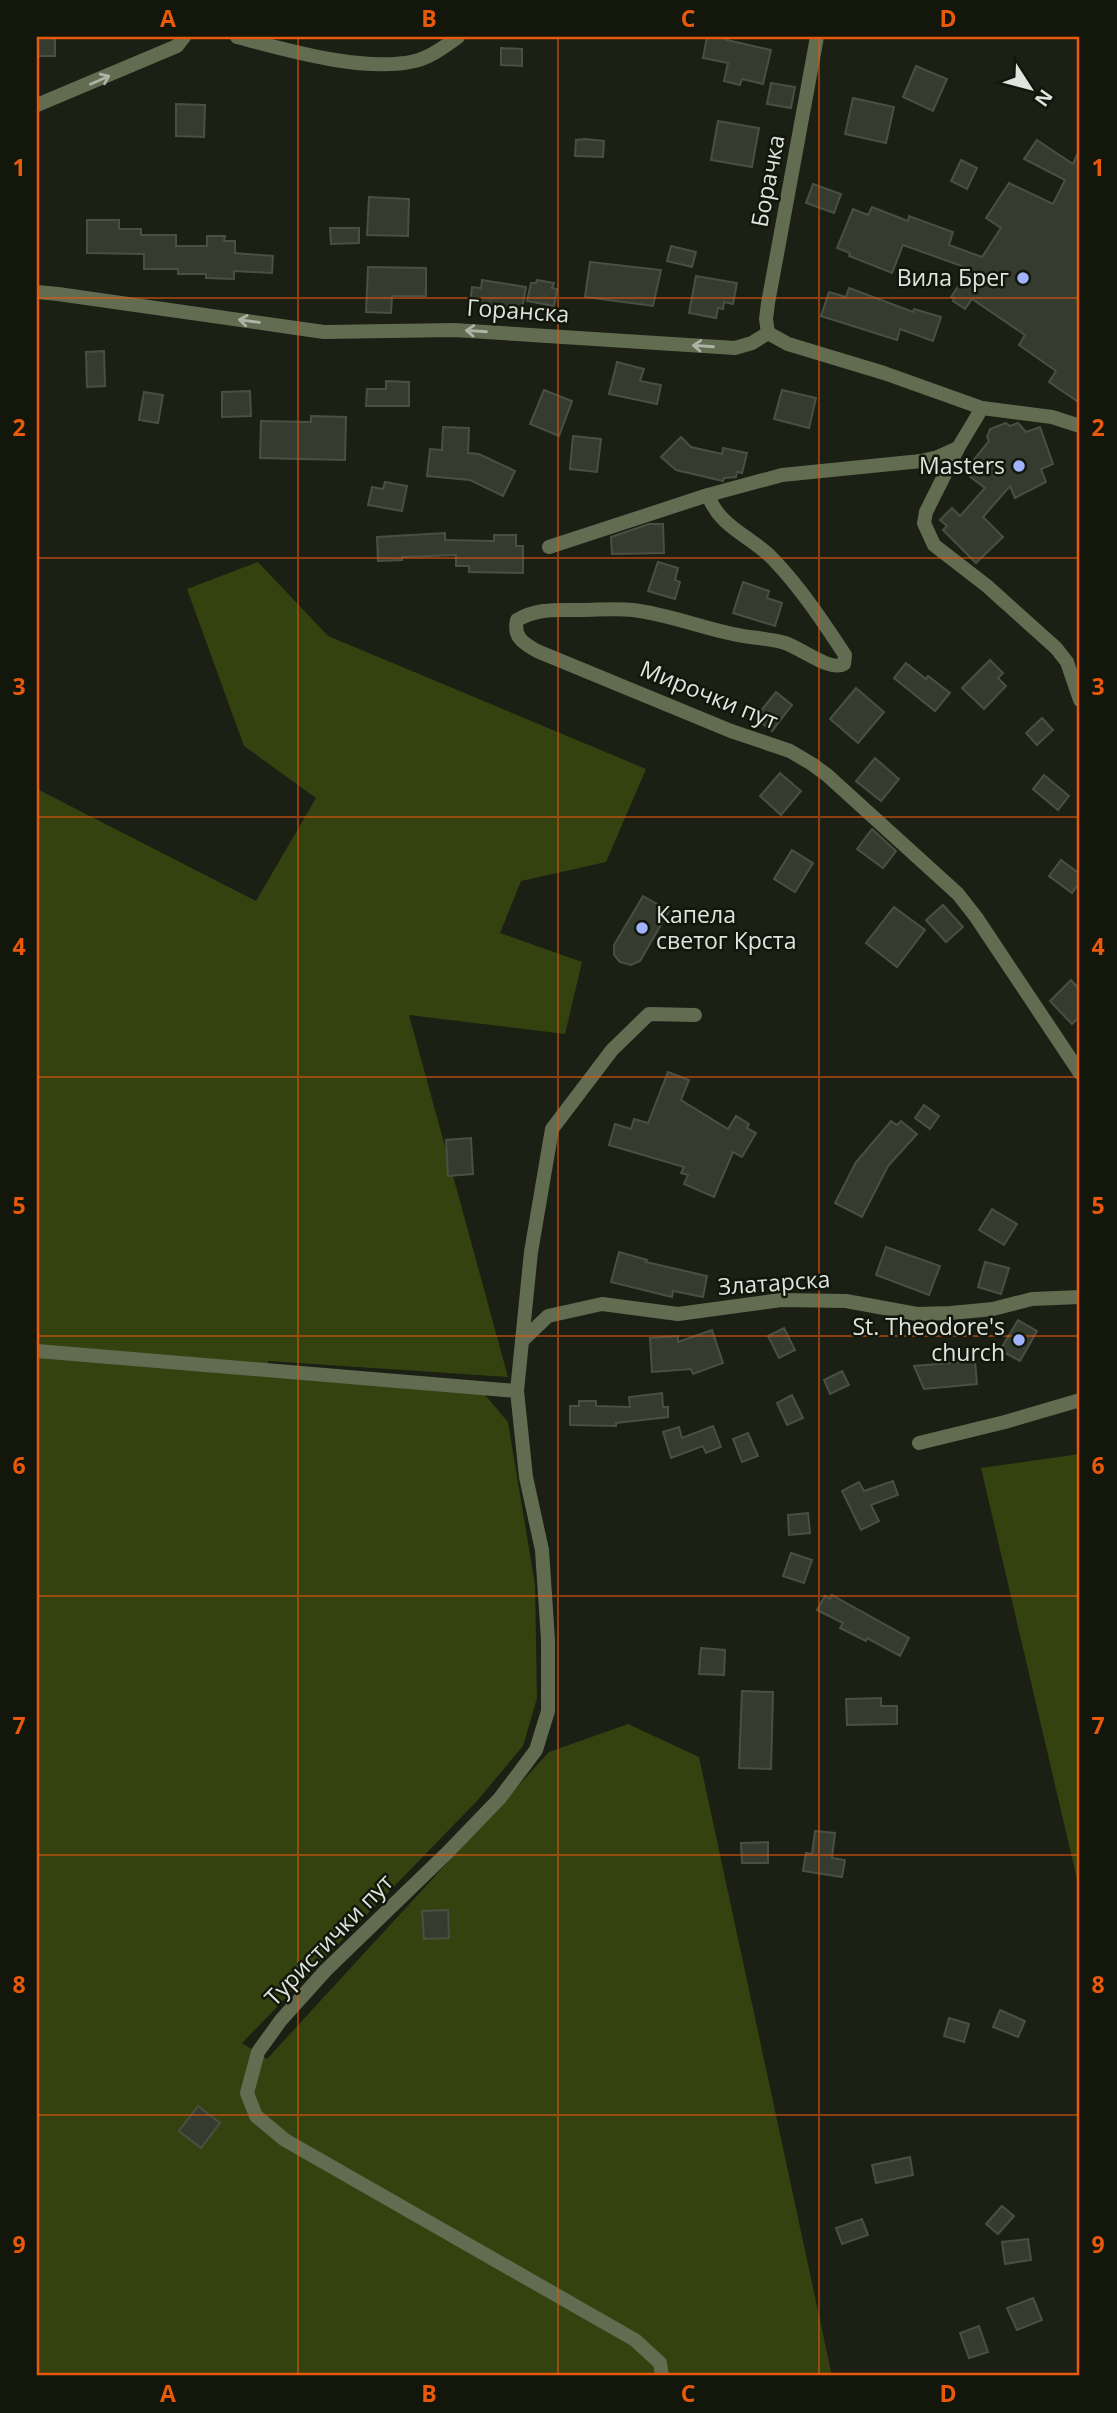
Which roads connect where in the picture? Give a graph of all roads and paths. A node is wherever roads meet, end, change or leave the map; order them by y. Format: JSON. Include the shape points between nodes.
{"nodes":[{"id":1,"x":184,"y":37,"type":"edge"},
{"id":2,"x":237,"y":37,"type":"edge"},
{"id":3,"x":458,"y":37,"type":"edge"},
{"id":4,"x":817,"y":37,"type":"edge"},
{"id":5,"x":37,"y":105,"type":"edge"},
{"id":6,"x":37,"y":292,"type":"edge"},
{"id":7,"x":768,"y":333,"type":"junction"},
{"id":8,"x":982,"y":408,"type":"junction"},
{"id":9,"x":1080,"y":426,"type":"edge"},
{"id":10,"x":958,"y":448,"type":"junction"},
{"id":11,"x":708,"y":495,"type":"junction"},
{"id":12,"x":549,"y":547,"type":"dead end"},
{"id":13,"x":1080,"y":699,"type":"edge"},
{"id":14,"x":695,"y":1015,"type":"dead end"},
{"id":15,"x":1080,"y":1073,"type":"edge"},
{"id":16,"x":1080,"y":1297,"type":"edge"},
{"id":17,"x":522,"y":1341,"type":"junction"},
{"id":18,"x":37,"y":1351,"type":"edge"},
{"id":19,"x":517,"y":1391,"type":"junction"},
{"id":20,"x":1080,"y":1400,"type":"edge"},
{"id":21,"x":919,"y":1443,"type":"dead end"},
{"id":22,"x":662,"y":2376,"type":"edge"}],
"edges":[{"from":5,"to":1,"type":"street","one_way":true,"via":[[177,46]]},
{"from":2,"to":3,"type":"street","via":[[336,59],[384,64],[426,57]]},
{"from":4,"to":7,"type":"street","name":"Борачка","via":[[768,303]]},
{"from":7,"to":6,"type":"street","name":"Горанска","one_way":true,"via":[[736,348],[454,330],[324,332]]},
{"from":7,"to":8,"type":"street","via":[[788,344]]},
{"from":8,"to":9,"type":"street","via":[[1052,417]]},
{"from":8,"to":10,"type":"street"},
{"from":10,"to":11,"type":"street","via":[[921,461],[782,475]]},
{"from":10,"to":13,"type":"street","via":[[926,512],[928,535],[934,545],[1056,648],[1067,662]]},
{"from":11,"to":12,"type":"street"},
{"from":11,"to":15,"type":"street","name":"Мирочки пут","via":[[719,516],[774,559],[819,618],[846,659],[839,667],[782,642],[633,610],[546,609],[517,620],[519,638],[537,651],[790,751],[827,775],[958,894]]},
{"from":14,"to":17,"type":"street","name":"Туристички пут","via":[[649,1014],[612,1050],[552,1129],[531,1252]]},
{"from":16,"to":17,"type":"street","name":"Златарска","via":[[1032,1299],[951,1314],[917,1314],[846,1301],[781,1300],[678,1314],[602,1304],[548,1316]]},
{"from":17,"to":19,"type":"street","name":"Туристички пут"},
{"from":18,"to":19,"type":"street"},
{"from":19,"to":22,"type":"street","name":"Туристички пут","via":[[526,1477],[542,1550],[548,1640],[548,1711],[536,1751],[491,1807],[326,1970],[281,2021],[258,2052],[247,2093],[256,2116],[285,2140],[626,2334],[660,2363]]},
{"from":20,"to":21,"type":"street"}]}
